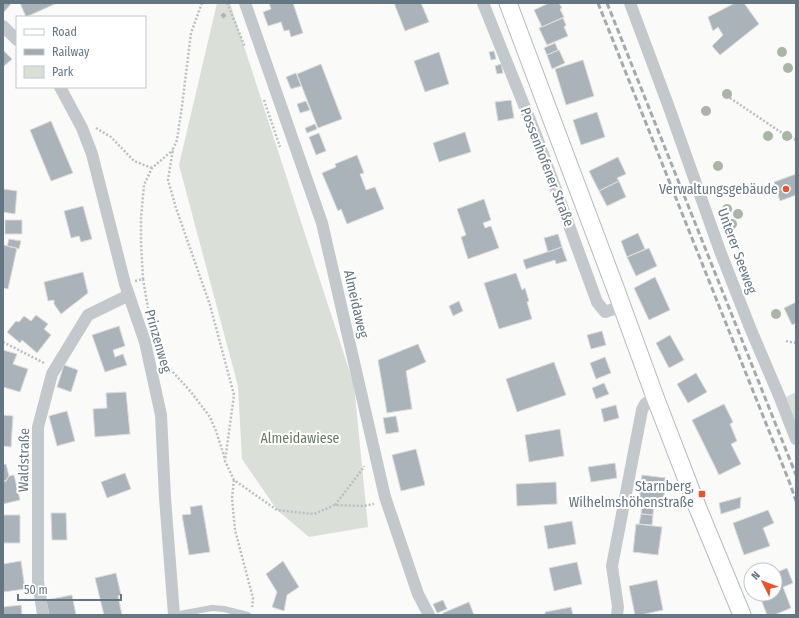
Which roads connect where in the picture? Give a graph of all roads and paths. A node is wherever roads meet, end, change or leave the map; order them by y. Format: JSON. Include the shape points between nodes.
{"nodes":[{"id":1,"x":202,"y":3,"type":"edge"},
{"id":2,"x":227,"y":3,"type":"edge"},
{"id":3,"x":245,"y":3,"type":"edge"},
{"id":4,"x":483,"y":3,"type":"edge"},
{"id":5,"x":508,"y":3,"type":"edge"},
{"id":6,"x":630,"y":3,"type":"edge"},
{"id":7,"x":3,"y":26,"type":"edge"},
{"id":8,"x":16,"y":39,"type":"edge"},
{"id":9,"x":246,"y":49,"type":"dead end"},
{"id":10,"x":61,"y":88,"type":"edge"},
{"id":11,"x":262,"y":96,"type":"dead end"},
{"id":12,"x":730,"y":98,"type":"dead end"},
{"id":13,"x":91,"y":125,"type":"dead end"},
{"id":14,"x":796,"y":140,"type":"edge"},
{"id":15,"x":173,"y":149,"type":"junction"},
{"id":16,"x":281,"y":150,"type":"dead end"},
{"id":17,"x":152,"y":168,"type":"junction"},
{"id":18,"x":132,"y":282,"type":"dead end"},
{"id":19,"x":129,"y":296,"type":"junction"},
{"id":20,"x":622,"y":306,"type":"junction"},
{"id":21,"x":786,"y":341,"type":"dead end"},
{"id":22,"x":3,"y":342,"type":"edge"},
{"id":23,"x":145,"y":342,"type":"junction"},
{"id":24,"x":796,"y":343,"type":"edge"},
{"id":25,"x":55,"y":369,"type":"junction"},
{"id":26,"x":655,"y":397,"type":"junction"},
{"id":27,"x":796,"y":439,"type":"edge"},
{"id":28,"x":364,"y":460,"type":"dead end"},
{"id":29,"x":225,"y":461,"type":"junction"},
{"id":30,"x":234,"y":480,"type":"junction"},
{"id":31,"x":385,"y":497,"type":"junction"},
{"id":32,"x":336,"y":505,"type":"junction"},
{"id":33,"x":250,"y":612,"type":"edge"},
{"id":34,"x":43,"y":615,"type":"edge"},
{"id":35,"x":174,"y":615,"type":"edge"},
{"id":36,"x":429,"y":615,"type":"edge"},
{"id":37,"x":617,"y":615,"type":"edge"},
{"id":38,"x":742,"y":615,"type":"edge"}],
"edges":[{"from":1,"to":15,"type":"path","via":[[191,33],[177,140]]},
{"from":2,"to":9,"type":"path"},
{"from":3,"to":31,"type":"street","name":"Almeidaweg","via":[[322,223]]},
{"from":4,"to":20,"type":"street","name":"Possenhofener Straße","via":[[536,136],[597,302],[605,312]]},
{"from":5,"to":20,"type":"main road","name":"Possenhofener Straße"},
{"from":6,"to":27,"type":"street","name":"Unterer Seeweg","via":[[748,322]]},
{"from":7,"to":8,"type":"street"},
{"from":10,"to":19,"type":"street","name":"Prinzenweg","via":[[82,128],[92,154]]},
{"from":11,"to":16,"type":"path"},
{"from":12,"to":14,"type":"path"},
{"from":13,"to":17,"type":"path","via":[[111,137],[134,161]]},
{"from":15,"to":17,"type":"path"},
{"from":15,"to":29,"type":"path","via":[[168,180],[210,305],[234,395]]},
{"from":17,"to":18,"type":"path","via":[[144,185],[141,218],[143,279]]},
{"from":19,"to":23,"type":"street","name":"Prinzenweg"},
{"from":19,"to":25,"type":"street","name":"Waldstraße","via":[[88,315]]},
{"from":20,"to":26,"type":"main road","name":"Possenhofener Straße"},
{"from":21,"to":24,"type":"path"},
{"from":22,"to":25,"type":"path"},
{"from":23,"to":29,"type":"path","via":[[191,392],[210,417]]},
{"from":23,"to":35,"type":"street","name":"Prinzenweg","via":[[161,415]]},
{"from":25,"to":34,"type":"street","name":"Waldstraße","via":[[38,427],[38,581]]},
{"from":26,"to":37,"type":"street","via":[[645,404],[642,410],[612,566]]},
{"from":26,"to":38,"type":"main road","name":"Possenhofener Straße"},
{"from":28,"to":32,"type":"path","via":[[364,467]]},
{"from":29,"to":30,"type":"path"},
{"from":30,"to":32,"type":"path","via":[[277,510],[314,514]]},
{"from":30,"to":33,"type":"path","via":[[232,498],[235,530],[253,598]]},
{"from":31,"to":32,"type":"path","via":[[379,504]]},
{"from":31,"to":36,"type":"street","name":"Almeidaweg","via":[[418,594]]},
{"from":33,"to":35,"type":"lane","via":[[212,608]]}]}
